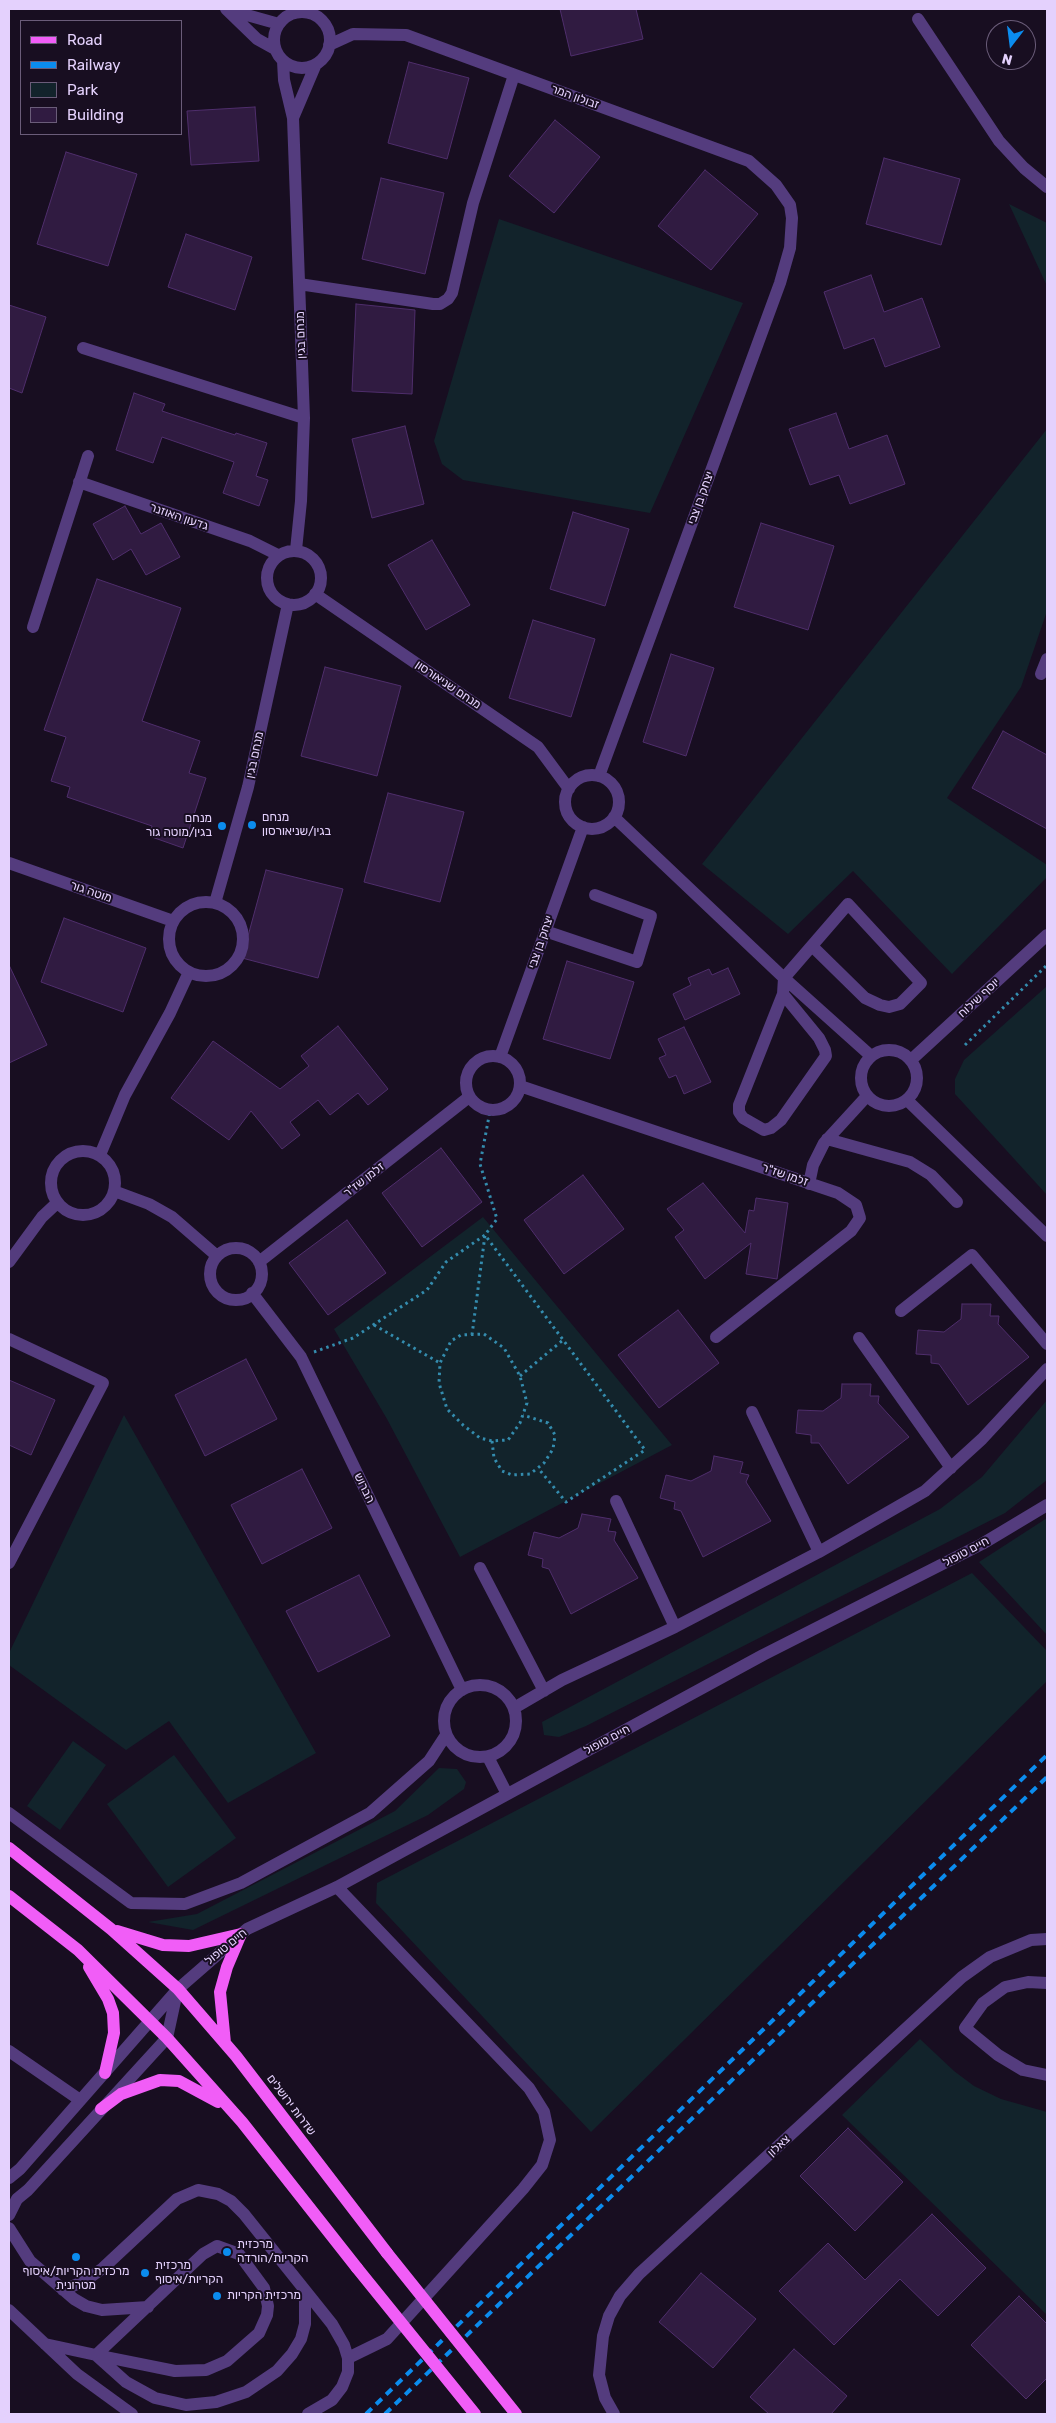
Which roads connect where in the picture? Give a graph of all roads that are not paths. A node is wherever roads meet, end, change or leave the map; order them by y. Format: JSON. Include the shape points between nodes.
{"nodes":[{"id":1,"x":226,"y":9,"type":"edge"},
{"id":2,"x":317,"y":9,"type":"edge"},
{"id":3,"x":282,"y":17,"type":"edge"},
{"id":4,"x":918,"y":19,"type":"dead end"},
{"id":5,"x":322,"y":22,"type":"junction"},
{"id":6,"x":329,"y":45,"type":"junction"},
{"id":7,"x":275,"y":49,"type":"junction"},
{"id":8,"x":283,"y":61,"type":"junction"},
{"id":9,"x":316,"y":64,"type":"junction"},
{"id":10,"x":514,"y":75,"type":"junction"},
{"id":11,"x":293,"y":118,"type":"junction"},
{"id":12,"x":1047,"y":187,"type":"edge"},
{"id":13,"x":792,"y":218,"type":"joint"},
{"id":14,"x":299,"y":284,"type":"junction"},
{"id":15,"x":83,"y":348,"type":"dead end"},
{"id":16,"x":304,"y":418,"type":"junction"},
{"id":17,"x":88,"y":456,"type":"dead end"},
{"id":18,"x":79,"y":482,"type":"junction"},
{"id":19,"x":296,"y":550,"type":"junction"},
{"id":20,"x":278,"y":555,"type":"junction"},
{"id":21,"x":315,"y":594,"type":"junction"},
{"id":22,"x":288,"y":604,"type":"junction"},
{"id":23,"x":33,"y":627,"type":"dead end"},
{"id":24,"x":1047,"y":659,"type":"edge"},
{"id":25,"x":1041,"y":674,"type":"dead end"},
{"id":26,"x":599,"y":776,"type":"junction"},
{"id":27,"x":569,"y":789,"type":"junction"},
{"id":28,"x":614,"y":817,"type":"junction"},
{"id":29,"x":583,"y":827,"type":"junction"},
{"id":30,"x":9,"y":863,"type":"edge"},
{"id":31,"x":595,"y":895,"type":"dead end"},
{"id":32,"x":214,"y":903,"type":"junction"},
{"id":33,"x":173,"y":921,"type":"junction"},
{"id":34,"x":545,"y":931,"type":"junction"},
{"id":35,"x":1047,"y":935,"type":"edge"},
{"id":36,"x":812,"y":946,"type":"junction"},
{"id":37,"x":188,"y":972,"type":"junction"},
{"id":38,"x":784,"y":978,"type":"junction"},
{"id":39,"x":784,"y":994,"type":"junction"},
{"id":40,"x":871,"y":1056,"type":"junction"},
{"id":41,"x":500,"y":1057,"type":"junction"},
{"id":42,"x":911,"y":1060,"type":"junction"},
{"id":43,"x":520,"y":1086,"type":"junction"},
{"id":44,"x":867,"y":1096,"type":"junction"},
{"id":45,"x":469,"y":1097,"type":"junction"},
{"id":46,"x":907,"y":1100,"type":"junction"},
{"id":47,"x":827,"y":1139,"type":"junction"},
{"id":48,"x":100,"y":1155,"type":"junction"},
{"id":49,"x":809,"y":1184,"type":"junction"},
{"id":50,"x":114,"y":1191,"type":"junction"},
{"id":51,"x":957,"y":1202,"type":"dead end"},
{"id":52,"x":58,"y":1203,"type":"junction"},
{"id":53,"x":1047,"y":1236,"type":"edge"},
{"id":54,"x":217,"y":1256,"type":"junction"},
{"id":55,"x":9,"y":1262,"type":"edge"},
{"id":56,"x":259,"y":1262,"type":"junction"},
{"id":57,"x":252,"y":1293,"type":"junction"},
{"id":58,"x":901,"y":1311,"type":"dead end"},
{"id":59,"x":716,"y":1337,"type":"dead end"},
{"id":60,"x":859,"y":1338,"type":"dead end"},
{"id":61,"x":9,"y":1339,"type":"edge"},
{"id":62,"x":1047,"y":1344,"type":"edge"},
{"id":63,"x":1047,"y":1369,"type":"edge"},
{"id":64,"x":752,"y":1412,"type":"dead end"},
{"id":65,"x":951,"y":1468,"type":"junction"},
{"id":66,"x":616,"y":1500,"type":"dead end"},
{"id":67,"x":1047,"y":1505,"type":"edge"},
{"id":68,"x":819,"y":1552,"type":"junction"},
{"id":69,"x":9,"y":1563,"type":"edge"},
{"id":70,"x":480,"y":1568,"type":"dead end"},
{"id":71,"x":675,"y":1627,"type":"junction"},
{"id":72,"x":462,"y":1690,"type":"junction"},
{"id":73,"x":544,"y":1691,"type":"junction"},
{"id":74,"x":514,"y":1708,"type":"junction"},
{"id":75,"x":446,"y":1734,"type":"junction"},
{"id":76,"x":488,"y":1756,"type":"junction"},
{"id":77,"x":507,"y":1794,"type":"junction"},
{"id":78,"x":9,"y":1813,"type":"edge"},
{"id":79,"x":9,"y":1848,"type":"edge"},
{"id":80,"x":337,"y":1887,"type":"junction"},
{"id":81,"x":9,"y":1896,"type":"edge"},
{"id":82,"x":111,"y":1929,"type":"junction"},
{"id":83,"x":241,"y":1934,"type":"junction"},
{"id":84,"x":1047,"y":1939,"type":"edge"},
{"id":85,"x":78,"y":1950,"type":"junction"},
{"id":86,"x":1047,"y":1983,"type":"edge"},
{"id":87,"x":178,"y":1989,"type":"junction"},
{"id":88,"x":151,"y":2021,"type":"junction"},
{"id":89,"x":167,"y":2038,"type":"junction"},
{"id":90,"x":225,"y":2043,"type":"junction"},
{"id":91,"x":9,"y":2051,"type":"edge"},
{"id":92,"x":105,"y":2073,"type":"junction"},
{"id":93,"x":1047,"y":2075,"type":"edge"},
{"id":94,"x":80,"y":2100,"type":"junction"},
{"id":95,"x":101,"y":2109,"type":"junction"},
{"id":96,"x":242,"y":2122,"type":"junction"},
{"id":97,"x":9,"y":2178,"type":"edge"},
{"id":98,"x":9,"y":2215,"type":"edge"},
{"id":99,"x":9,"y":2228,"type":"edge"},
{"id":100,"x":63,"y":2290,"type":"junction"},
{"id":101,"x":304,"y":2291,"type":"junction"},
{"id":102,"x":148,"y":2307,"type":"junction"},
{"id":103,"x":9,"y":2310,"type":"edge"},
{"id":104,"x":45,"y":2344,"type":"junction"},
{"id":105,"x":96,"y":2355,"type":"junction"},
{"id":106,"x":348,"y":2358,"type":"junction"},
{"id":107,"x":132,"y":2414,"type":"edge"},
{"id":108,"x":308,"y":2414,"type":"edge"},
{"id":109,"x":475,"y":2414,"type":"edge"},
{"id":110,"x":516,"y":2414,"type":"edge"},
{"id":111,"x":614,"y":2414,"type":"edge"}],
"edges":[{"from":1,"to":3,"type":"street"},
{"from":1,"to":7,"type":"street","via":[[257,39]]},
{"from":2,"to":5,"type":"street"},
{"from":3,"to":5,"type":"street","via":[[301,12]]},
{"from":3,"to":7,"type":"street","via":[[274,40]]},
{"from":4,"to":12,"type":"street","via":[[999,142]]},
{"from":5,"to":6,"type":"street","via":[[329,35]]},
{"from":6,"to":9,"type":"street","via":[[326,54]]},
{"from":6,"to":10,"type":"street","name":"זבולון המר","via":[[352,34],[406,35]]},
{"from":7,"to":8,"type":"street"},
{"from":8,"to":9,"type":"street","via":[[300,68]]},
{"from":8,"to":11,"type":"street","name":"מנחם בגין"},
{"from":9,"to":11,"type":"street","name":"מנחם בגין"},
{"from":10,"to":13,"type":"street","name":"זבולון המר","via":[[749,161],[776,185],[790,205]]},
{"from":10,"to":14,"type":"street","via":[[473,203],[448,299],[433,304]]},
{"from":11,"to":14,"type":"street","name":"מנחם בגין"},
{"from":13,"to":26,"type":"street","name":"יצחק בן צבי","via":[[790,248],[780,283]]},
{"from":14,"to":16,"type":"street","name":"מנחם בגין"},
{"from":15,"to":16,"type":"street"},
{"from":16,"to":19,"type":"street","name":"מנחם בגין"},
{"from":17,"to":18,"type":"street"},
{"from":18,"to":20,"type":"street","name":"גדעון האוזנר","via":[[250,541]]},
{"from":18,"to":23,"type":"street"},
{"from":19,"to":20,"type":"street"},
{"from":19,"to":21,"type":"street","via":[[308,555],[320,570],[321,579]]},
{"from":20,"to":22,"type":"street","via":[[269,565],[266,583],[276,599]]},
{"from":21,"to":22,"type":"street","via":[[306,602]]},
{"from":21,"to":27,"type":"street","name":"מנחם שניאורסון","via":[[538,747]]},
{"from":22,"to":32,"type":"street","name":"מנחם בגין","via":[[248,787]]},
{"from":24,"to":25,"type":"street"},
{"from":26,"to":27,"type":"street","via":[[583,777]]},
{"from":26,"to":28,"type":"street","via":[[614,786],[618,795],[619,804]]},
{"from":27,"to":29,"type":"street","via":[[566,807],[575,823]]},
{"from":28,"to":29,"type":"street","via":[[599,828]]},
{"from":28,"to":38,"type":"street"},
{"from":29,"to":34,"type":"street","name":"יצחק בן צבי"},
{"from":30,"to":33,"type":"street","name":"מוטה גור"},
{"from":31,"to":34,"type":"street","via":[[651,916],[637,962]]},
{"from":32,"to":33,"type":"street","via":[[192,904],[181,910]]},
{"from":32,"to":37,"type":"street","via":[[231,912],[239,922],[243,934],[238,958],[217,974],[205,976]]},
{"from":33,"to":37,"type":"street","via":[[168,933],[171,953]]},
{"from":34,"to":41,"type":"street","name":"יצחק בן צבי"},
{"from":35,"to":42,"type":"street","name":"יוסף שילוח"},
{"from":36,"to":36,"type":"street","via":[[866,998],[880,1005],[900,1004],[921,983],[848,904]]},
{"from":36,"to":38,"type":"street"},
{"from":37,"to":48,"type":"street","via":[[170,1013],[125,1095]]},
{"from":38,"to":39,"type":"street"},
{"from":38,"to":40,"type":"street"},
{"from":39,"to":39,"type":"street","via":[[739,1105],[743,1118],[764,1130],[780,1120],[826,1056],[822,1042]]},
{"from":40,"to":42,"type":"street","via":[[892,1050],[905,1054]]},
{"from":40,"to":44,"type":"street","via":[[861,1075]]},
{"from":41,"to":43,"type":"street","via":[[516,1068]]},
{"from":41,"to":45,"type":"street","via":[[474,1062],[468,1070],[466,1088]]},
{"from":42,"to":46,"type":"street","via":[[917,1081]]},
{"from":43,"to":45,"type":"street","via":[[516,1099],[500,1110],[490,1111]]},
{"from":43,"to":49,"type":"street","name":"זלמן שז\"ר"},
{"from":44,"to":46,"type":"street","via":[[886,1106]]},
{"from":44,"to":47,"type":"street"},
{"from":45,"to":56,"type":"street","name":"זלמן שז\"ר"},
{"from":46,"to":53,"type":"street"},
{"from":47,"to":49,"type":"street","via":[[813,1164]]},
{"from":47,"to":51,"type":"street","via":[[910,1162],[931,1176]]},
{"from":48,"to":50,"type":"street","via":[[114,1172]]},
{"from":48,"to":52,"type":"street","via":[[78,1151],[58,1162],[50,1183]]},
{"from":49,"to":59,"type":"street","name":"זלמן שז\"ר","via":[[852,1201],[859,1209],[858,1222],[851,1231]]},
{"from":50,"to":52,"type":"street","via":[[108,1204],[89,1215],[76,1215]]},
{"from":50,"to":54,"type":"street","via":[[172,1217]]},
{"from":52,"to":55,"type":"street","via":[[42,1217]]},
{"from":54,"to":56,"type":"street","via":[[236,1248],[254,1255]]},
{"from":54,"to":57,"type":"street","via":[[210,1269],[210,1278],[219,1293],[239,1300]]},
{"from":56,"to":57,"type":"street","via":[[261,1280]]},
{"from":57,"to":72,"type":"street","name":"הברוש","via":[[300,1357]]},
{"from":58,"to":62,"type":"street","via":[[972,1255]]},
{"from":60,"to":65,"type":"street"},
{"from":61,"to":69,"type":"street","via":[[103,1383]]},
{"from":63,"to":65,"type":"street"},
{"from":64,"to":68,"type":"street"},
{"from":65,"to":68,"type":"street","via":[[925,1491]]},
{"from":66,"to":71,"type":"street"},
{"from":67,"to":77,"type":"street","name":"חיים טופול","via":[[982,1544],[763,1655]]},
{"from":68,"to":71,"type":"street"},
{"from":70,"to":73,"type":"street"},
{"from":71,"to":73,"type":"street"},
{"from":72,"to":74,"type":"street","via":[[478,1685],[489,1687],[504,1695]]},
{"from":72,"to":75,"type":"street","via":[[445,1712]]},
{"from":73,"to":74,"type":"street"},
{"from":74,"to":76,"type":"street","via":[[516,1725],[513,1736],[503,1750]]},
{"from":75,"to":76,"type":"street","via":[[460,1752]]},
{"from":75,"to":78,"type":"street","via":[[430,1761],[370,1813],[240,1883],[185,1904],[131,1904]]},
{"from":76,"to":77,"type":"street"},
{"from":77,"to":80,"type":"street","name":"חיים טופול"},
{"from":79,"to":82,"type":"main road","name":"שדרות ירושלים"},
{"from":80,"to":83,"type":"street","name":"חיים טופול"},
{"from":80,"to":106,"type":"street","via":[[529,2088],[544,2112],[550,2140],[542,2165],[387,2339]]},
{"from":81,"to":85,"type":"main road"},
{"from":82,"to":83,"type":"main road","via":[[163,1944],[189,1946]]},
{"from":82,"to":87,"type":"main road","name":"שדרות ירושלים"},
{"from":83,"to":87,"type":"street","name":"חיים טופול"},
{"from":83,"to":90,"type":"main road","via":[[220,1992]]},
{"from":84,"to":111,"type":"street","name":"צאלון","via":[[1031,1940],[990,1957],[962,1977],[640,2274],[620,2296],[603,2336],[599,2375],[605,2398]]},
{"from":85,"to":88,"type":"main road"},
{"from":85,"to":92,"type":"main road","via":[[113,2012],[114,2033]]},
{"from":86,"to":93,"type":"street","via":[[1028,1982],[1005,1987],[983,2003],[965,2028],[998,2055],[1023,2070]]},
{"from":87,"to":88,"type":"street","name":"חיים טופול"},
{"from":87,"to":89,"type":"street"},
{"from":87,"to":90,"type":"main road","name":"שדרות ירושלים"},
{"from":88,"to":89,"type":"main road"},
{"from":88,"to":92,"type":"street","name":"חיים טופול"},
{"from":89,"to":95,"type":"street"},
{"from":89,"to":96,"type":"main road"},
{"from":90,"to":110,"type":"main road","name":"שדרות ירושלים","bridge":true},
{"from":91,"to":94,"type":"street"},
{"from":92,"to":94,"type":"street","name":"חיים טופול"},
{"from":94,"to":97,"type":"street","name":"חיים טופול"},
{"from":95,"to":96,"type":"main road","via":[[142,2084],[160,2080],[179,2081],[214,2098]]},
{"from":95,"to":98,"type":"street","via":[[17,2199]]},
{"from":96,"to":109,"type":"main road","bridge":true},
{"from":99,"to":100,"type":"street","via":[[30,2261]]},
{"from":100,"to":101,"type":"street","via":[[91,2277],[177,2199],[198,2190],[218,2194],[238,2208]]},
{"from":100,"to":102,"type":"street","via":[[86,2306],[102,2310]]},
{"from":101,"to":105,"type":"street","via":[[305,2324],[292,2354],[277,2370],[246,2392],[216,2402],[186,2405],[155,2398],[126,2382]]},
{"from":101,"to":106,"type":"street","via":[[332,2324]]},
{"from":102,"to":105,"type":"street"},
{"from":102,"to":105,"type":"street","via":[[203,2254],[216,2246],[239,2254],[264,2288],[268,2306],[259,2333],[217,2367],[175,2371]]},
{"from":103,"to":104,"type":"street"},
{"from":104,"to":105,"type":"street"},
{"from":104,"to":107,"type":"street","via":[[77,2374]]},
{"from":106,"to":108,"type":"street","via":[[348,2372],[342,2387],[332,2400]]}]}
